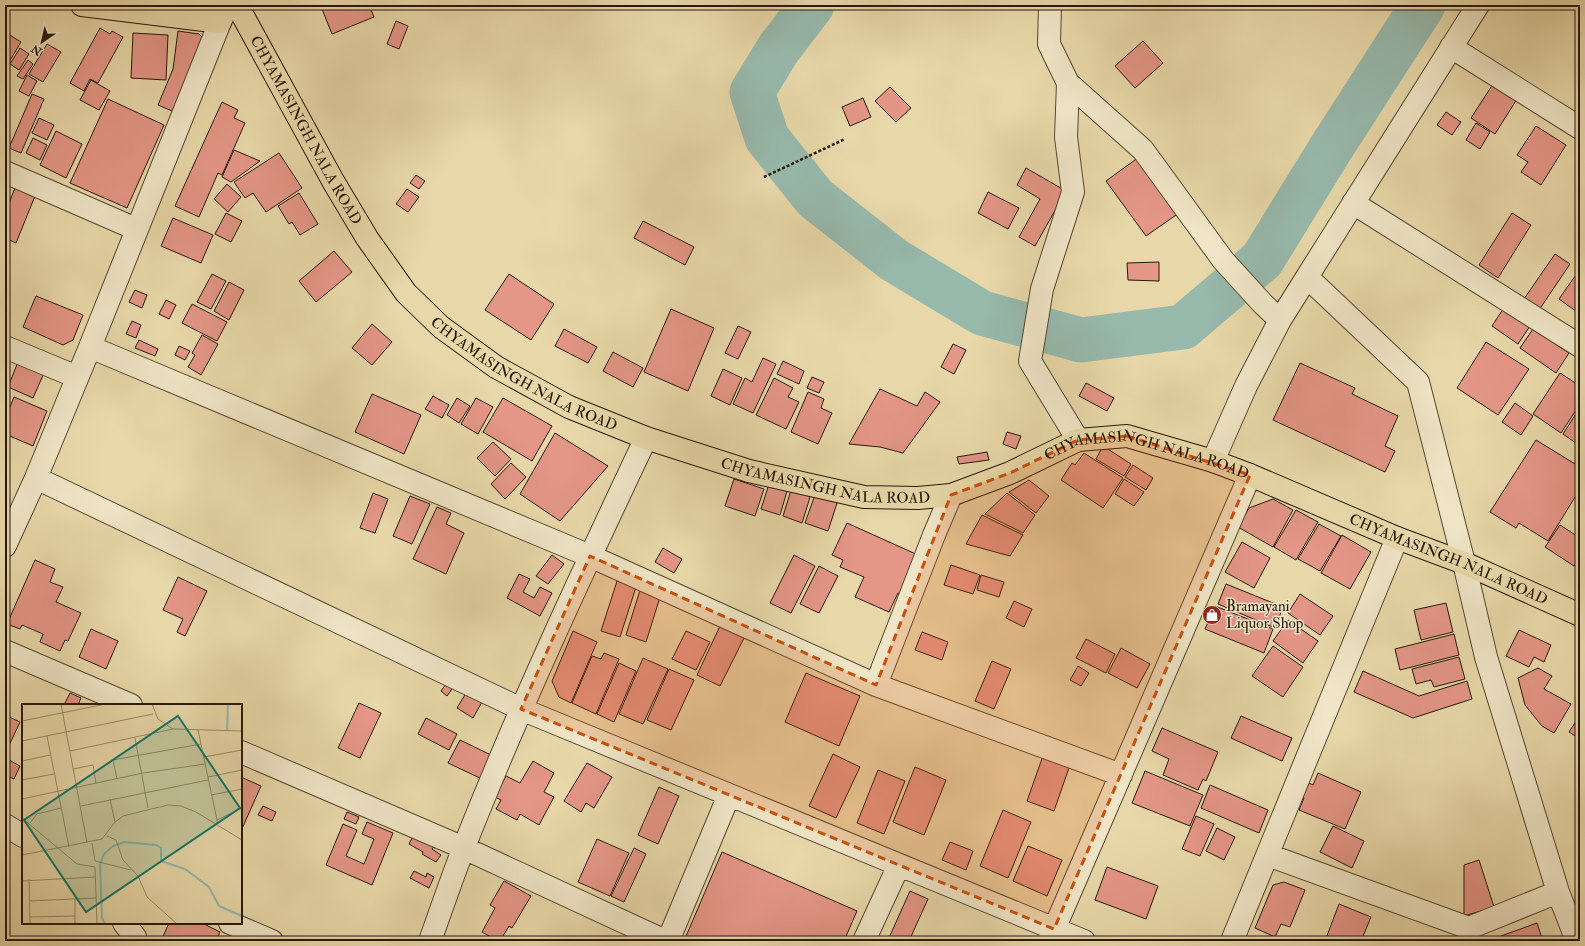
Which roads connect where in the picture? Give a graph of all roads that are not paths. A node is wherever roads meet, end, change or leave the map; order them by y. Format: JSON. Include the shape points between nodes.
{"nodes":[{"id":1,"x":82,"y":5,"type":"edge"},
{"id":2,"x":238,"y":5,"type":"edge"},
{"id":3,"x":1050,"y":5,"type":"edge"},
{"id":4,"x":1478,"y":5,"type":"edge"},
{"id":5,"x":224,"y":14,"type":"edge"},
{"id":6,"x":1451,"y":47,"type":"junction"},
{"id":7,"x":1068,"y":83,"type":"junction"},
{"id":8,"x":1580,"y":128,"type":"edge"},
{"id":9,"x":5,"y":172,"type":"edge"},
{"id":10,"x":1353,"y":203,"type":"junction"},
{"id":11,"x":136,"y":229,"type":"junction"},
{"id":12,"x":1307,"y":277,"type":"junction"},
{"id":13,"x":1280,"y":320,"type":"junction"},
{"id":14,"x":1580,"y":346,"type":"edge"},
{"id":15,"x":5,"y":347,"type":"edge"},
{"id":16,"x":90,"y":347,"type":"junction"},
{"id":17,"x":77,"y":377,"type":"junction"},
{"id":18,"x":646,"y":438,"type":"junction"},
{"id":19,"x":1078,"y":440,"type":"junction"},
{"id":20,"x":1213,"y":461,"type":"junction"},
{"id":21,"x":1250,"y":475,"type":"junction"},
{"id":22,"x":36,"y":478,"type":"junction"},
{"id":23,"x":951,"y":495,"type":"junction"},
{"id":24,"x":7,"y":537,"type":"edge"},
{"id":25,"x":1397,"y":538,"type":"junction"},
{"id":26,"x":590,"y":556,"type":"junction"},
{"id":27,"x":1464,"y":563,"type":"junction"},
{"id":28,"x":1580,"y":615,"type":"edge"},
{"id":29,"x":5,"y":651,"type":"edge"},
{"id":30,"x":876,"y":685,"type":"junction"},
{"id":31,"x":129,"y":704,"type":"edge"},
{"id":32,"x":521,"y":709,"type":"junction"},
{"id":33,"x":242,"y":752,"type":"edge"},
{"id":34,"x":1121,"y":775,"type":"junction"},
{"id":35,"x":729,"y":795,"type":"junction"},
{"id":36,"x":5,"y":825,"type":"edge"},
{"id":37,"x":22,"y":835,"type":"edge"},
{"id":38,"x":464,"y":848,"type":"junction"},
{"id":39,"x":1268,"y":855,"type":"junction"},
{"id":40,"x":899,"y":865,"type":"junction"},
{"id":41,"x":1558,"y":892,"type":"junction"},
{"id":42,"x":125,"y":924,"type":"edge"},
{"id":43,"x":232,"y":924,"type":"edge"},
{"id":44,"x":1052,"y":935,"type":"edge"},
{"id":45,"x":136,"y":941,"type":"edge"},
{"id":46,"x":272,"y":941,"type":"edge"},
{"id":47,"x":430,"y":941,"type":"edge"},
{"id":48,"x":666,"y":941,"type":"edge"},
{"id":49,"x":864,"y":941,"type":"edge"},
{"id":50,"x":1084,"y":941,"type":"edge"},
{"id":51,"x":1232,"y":941,"type":"edge"},
{"id":52,"x":1577,"y":941,"type":"edge"}],
"edges":[{"from":1,"to":5,"type":"main road"},
{"from":2,"to":18,"type":"main road","name":"CHYAMASINGH NALA ROAD","via":[[333,181],[367,238],[406,293],[442,327],[496,367],[569,407]]},
{"from":3,"to":7,"type":"street","via":[[1049,44]]},
{"from":4,"to":6,"type":"street"},
{"from":5,"to":11,"type":"street"},
{"from":6,"to":8,"type":"street"},
{"from":6,"to":10,"type":"street"},
{"from":7,"to":13,"type":"street","via":[[1142,150],[1223,260]]},
{"from":7,"to":19,"type":"street","via":[[1066,137],[1073,192],[1042,289],[1030,361]]},
{"from":9,"to":11,"type":"street"},
{"from":10,"to":12,"type":"street"},
{"from":10,"to":14,"type":"street"},
{"from":11,"to":16,"type":"street"},
{"from":12,"to":13,"type":"street"},
{"from":12,"to":27,"type":"street","via":[[1418,382]]},
{"from":13,"to":20,"type":"street","via":[[1246,386]]},
{"from":15,"to":17,"type":"street"},
{"from":16,"to":17,"type":"street"},
{"from":16,"to":26,"type":"street"},
{"from":17,"to":22,"type":"street"},
{"from":18,"to":23,"type":"main road","name":"CHYAMASINGH NALA ROAD","via":[[749,471],[864,497],[918,498]]},
{"from":18,"to":26,"type":"street"},
{"from":19,"to":20,"type":"main road","name":"CHYAMASINGH NALA ROAD","via":[[1127,436]]},
{"from":19,"to":23,"type":"main road","name":"CHYAMASINGH NALA ROAD","via":[[1010,473]]},
{"from":20,"to":21,"type":"main road","name":"CHYAMASINGH NALA ROAD"},
{"from":21,"to":25,"type":"main road","name":"CHYAMASINGH NALA ROAD"},
{"from":21,"to":34,"type":"street"},
{"from":22,"to":24,"type":"street"},
{"from":22,"to":32,"type":"street"},
{"from":23,"to":30,"type":"street"},
{"from":25,"to":27,"type":"main road","name":"CHYAMASINGH NALA ROAD"},
{"from":25,"to":39,"type":"street"},
{"from":26,"to":30,"type":"street"},
{"from":26,"to":32,"type":"street"},
{"from":27,"to":28,"type":"main road","name":"CHYAMASINGH NALA ROAD"},
{"from":27,"to":41,"type":"street","via":[[1486,657]]},
{"from":29,"to":31,"type":"street"},
{"from":30,"to":34,"type":"street"},
{"from":32,"to":35,"type":"street"},
{"from":32,"to":38,"type":"street"},
{"from":33,"to":38,"type":"street"},
{"from":34,"to":44,"type":"street"},
{"from":35,"to":40,"type":"street"},
{"from":35,"to":48,"type":"street"},
{"from":36,"to":37,"type":"street"},
{"from":38,"to":47,"type":"street"},
{"from":38,"to":48,"type":"street"},
{"from":39,"to":41,"type":"street","via":[[1469,928]]},
{"from":39,"to":51,"type":"street"},
{"from":40,"to":44,"type":"street"},
{"from":40,"to":49,"type":"street"},
{"from":41,"to":52,"type":"street"},
{"from":42,"to":45,"type":"street"},
{"from":43,"to":46,"type":"street"},
{"from":44,"to":50,"type":"street"}]}
